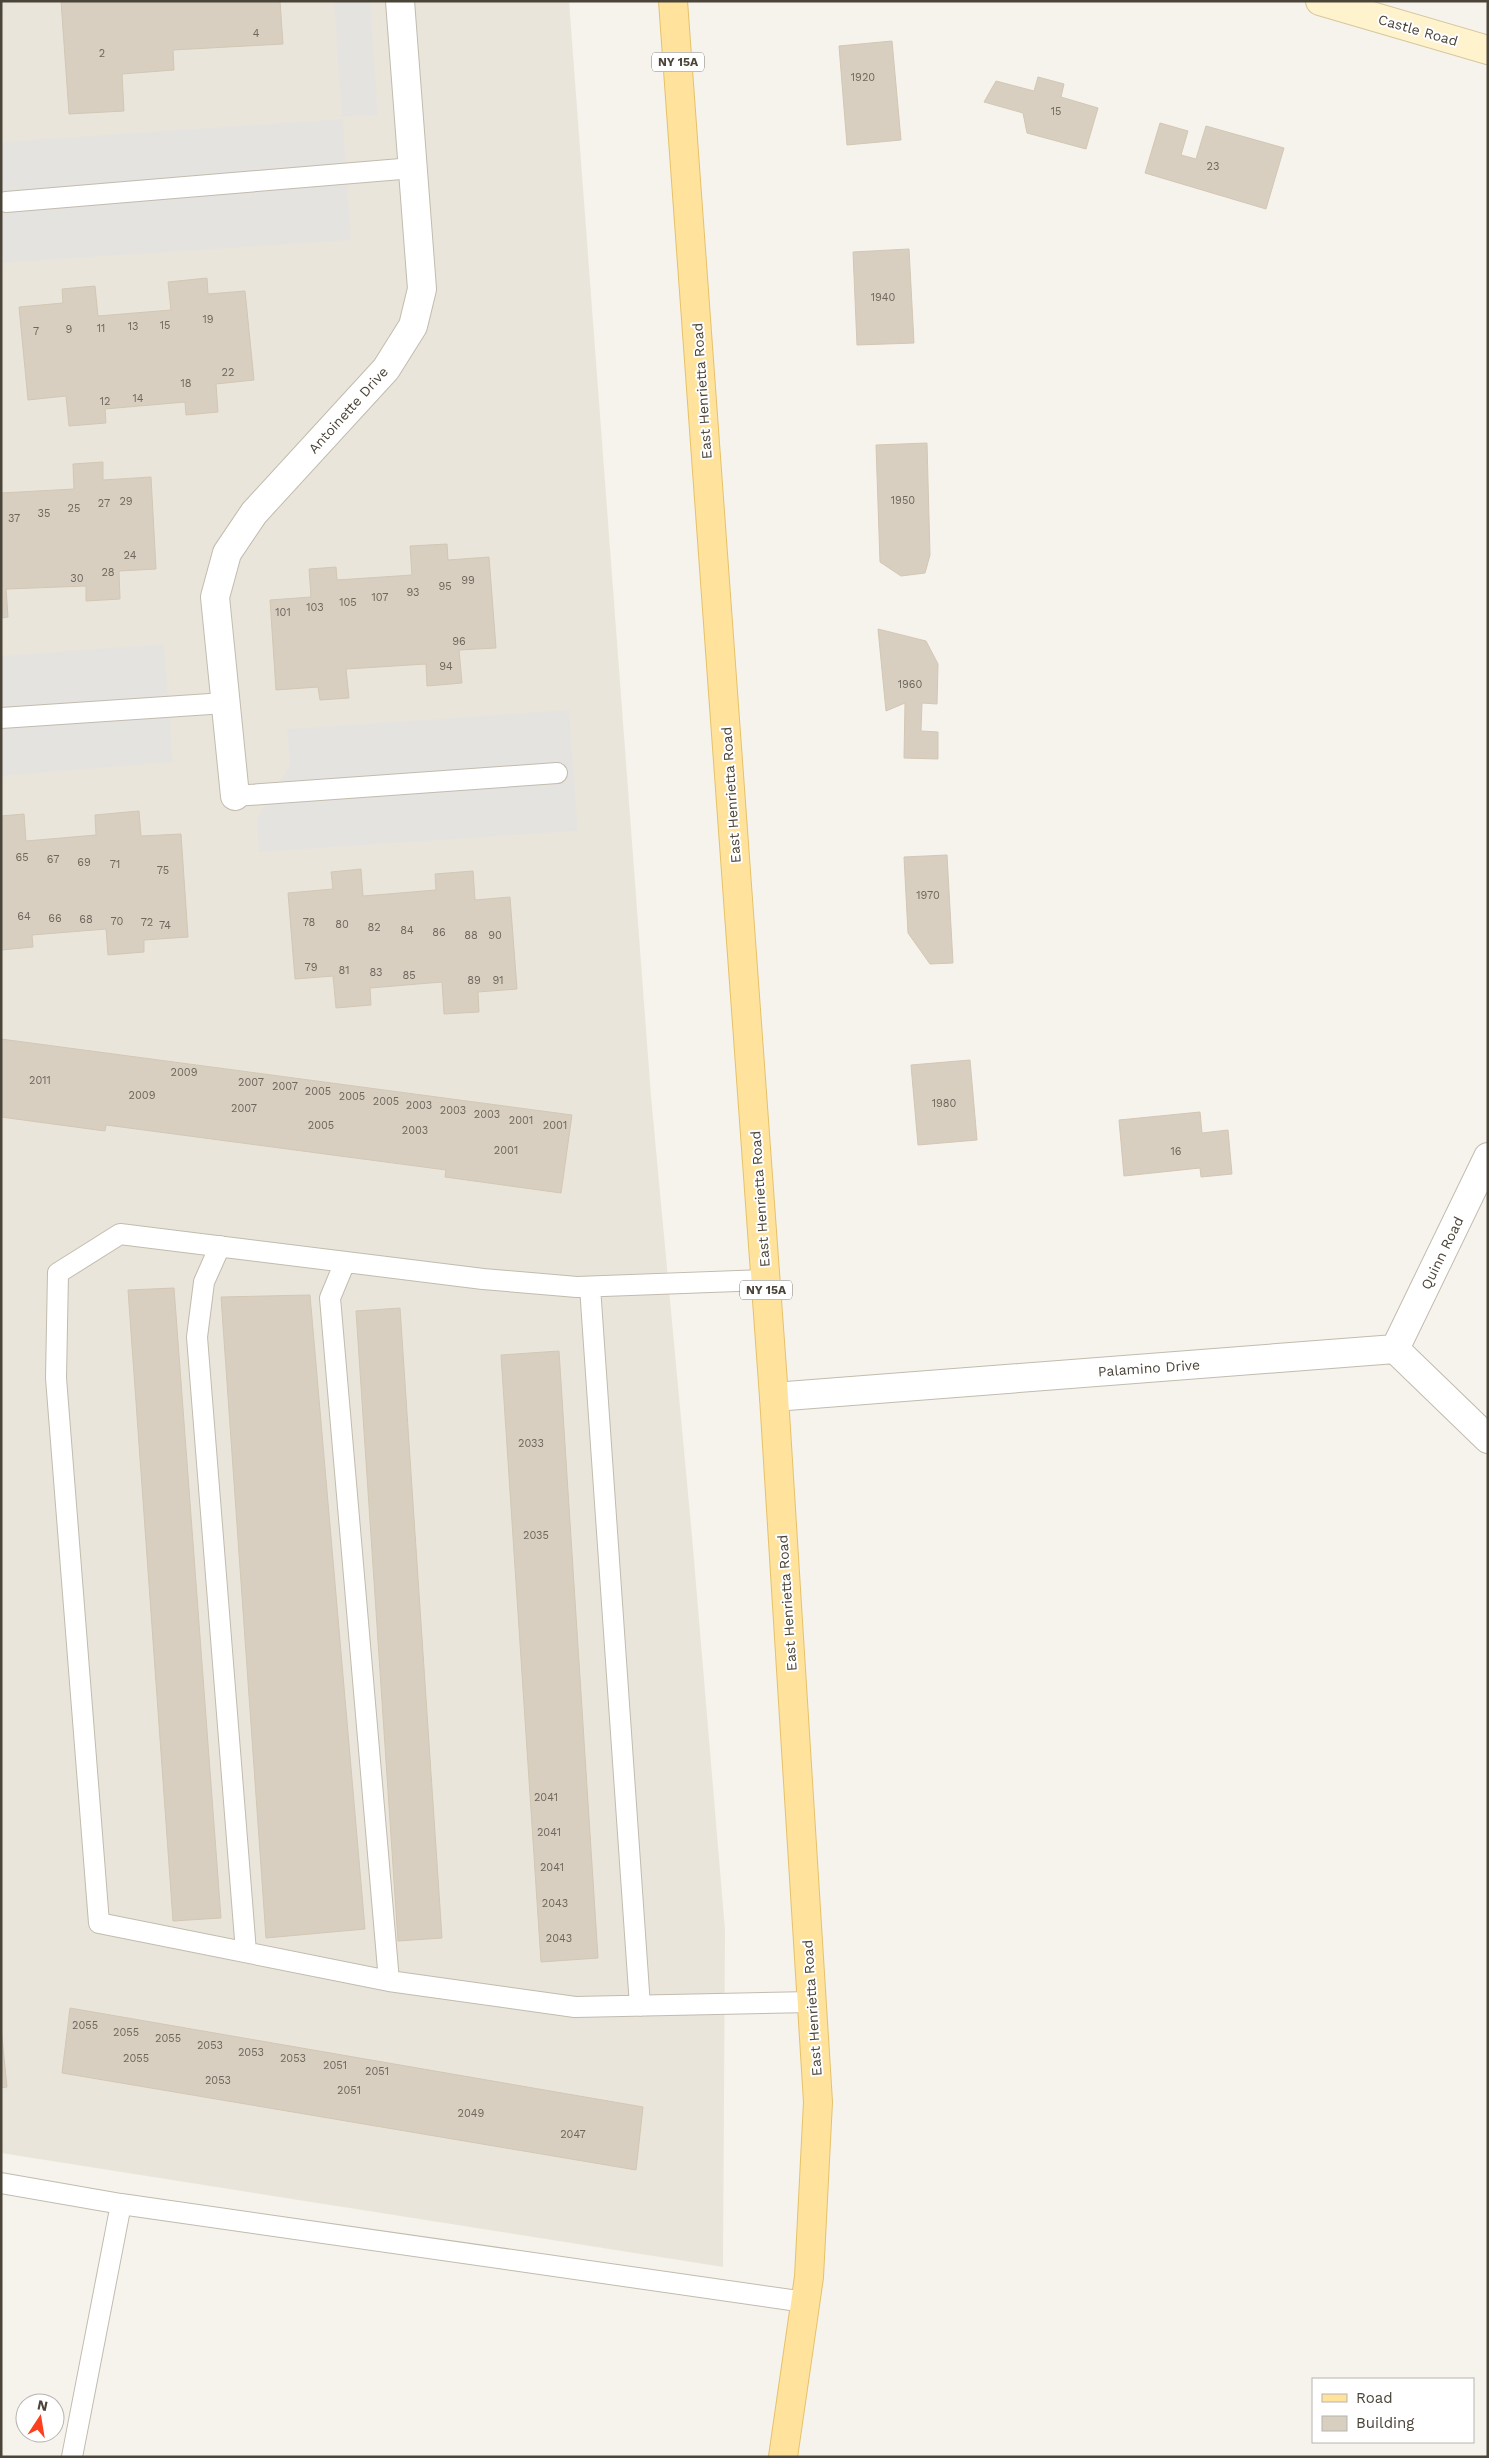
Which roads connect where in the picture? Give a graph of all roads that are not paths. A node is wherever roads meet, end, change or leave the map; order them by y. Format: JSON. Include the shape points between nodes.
{"nodes":[{"id":1,"x":400,"y":1,"type":"edge"},
{"id":2,"x":673,"y":1,"type":"edge"},
{"id":3,"x":1320,"y":1,"type":"edge"},
{"id":4,"x":1488,"y":50,"type":"edge"},
{"id":5,"x":413,"y":168,"type":"junction"},
{"id":6,"x":6,"y":202,"type":"dead end"},
{"id":7,"x":226,"y":703,"type":"junction"},
{"id":8,"x":1,"y":718,"type":"edge"},
{"id":9,"x":557,"y":772,"type":"dead end"},
{"id":10,"x":235,"y":796,"type":"joint"},
{"id":11,"x":1488,"y":1157,"type":"edge"},
{"id":12,"x":220,"y":1246,"type":"junction"},
{"id":13,"x":345,"y":1262,"type":"junction"},
{"id":14,"x":766,"y":1280,"type":"junction"},
{"id":15,"x":590,"y":1287,"type":"junction"},
{"id":16,"x":1396,"y":1349,"type":"junction"},
{"id":17,"x":774,"y":1397,"type":"junction"},
{"id":18,"x":1488,"y":1439,"type":"edge"},
{"id":19,"x":246,"y":1952,"type":"junction"},
{"id":20,"x":389,"y":1981,"type":"junction"},
{"id":21,"x":811,"y":2002,"type":"junction"},
{"id":22,"x":640,"y":2006,"type":"junction"},
{"id":23,"x":1,"y":2183,"type":"edge"},
{"id":24,"x":121,"y":2204,"type":"junction"},
{"id":25,"x":805,"y":2302,"type":"junction"},
{"id":26,"x":72,"y":2457,"type":"edge"},
{"id":27,"x":783,"y":2457,"type":"edge"}],
"edges":[{"from":1,"to":5,"type":"street","name":"Antoinette Drive"},
{"from":2,"to":14,"type":"main road","name":"East Henrietta Road","number":"NY 15A"},
{"from":3,"to":4,"type":"street","name":"Castle Road"},
{"from":5,"to":6,"type":"lane"},
{"from":5,"to":7,"type":"street","name":"Antoinette Drive","via":[[422,289],[413,326],[386,369],[254,513],[227,553],[215,597]]},
{"from":7,"to":8,"type":"lane"},
{"from":7,"to":10,"type":"street","name":"Antoinette Drive"},
{"from":9,"to":10,"type":"lane"},
{"from":11,"to":16,"type":"street","name":"Quinn Road"},
{"from":12,"to":13,"type":"lane"},
{"from":12,"to":19,"type":"lane","via":[[204,1282],[197,1337]]},
{"from":12,"to":19,"type":"lane","via":[[120,1234],[58,1273],[56,1378],[99,1923]]},
{"from":13,"to":15,"type":"lane","via":[[483,1279]]},
{"from":13,"to":20,"type":"lane","via":[[330,1298]]},
{"from":14,"to":15,"type":"lane"},
{"from":14,"to":17,"type":"main road","name":"East Henrietta Road","number":"NY 15A"},
{"from":15,"to":22,"type":"lane"},
{"from":16,"to":17,"type":"street","name":"Palamino Drive"},
{"from":16,"to":18,"type":"street"},
{"from":17,"to":21,"type":"main road","name":"East Henrietta Road","number":"NY 15A"},
{"from":19,"to":20,"type":"lane"},
{"from":20,"to":22,"type":"lane","via":[[575,2007]]},
{"from":21,"to":22,"type":"lane"},
{"from":21,"to":25,"type":"main road","name":"East Henrietta Road","number":"NY 15A","via":[[818,2102]]},
{"from":23,"to":24,"type":"lane"},
{"from":24,"to":25,"type":"lane"},
{"from":24,"to":26,"type":"lane"},
{"from":25,"to":27,"type":"main road","name":"East Henrietta Road","number":"NY 15A"}]}
